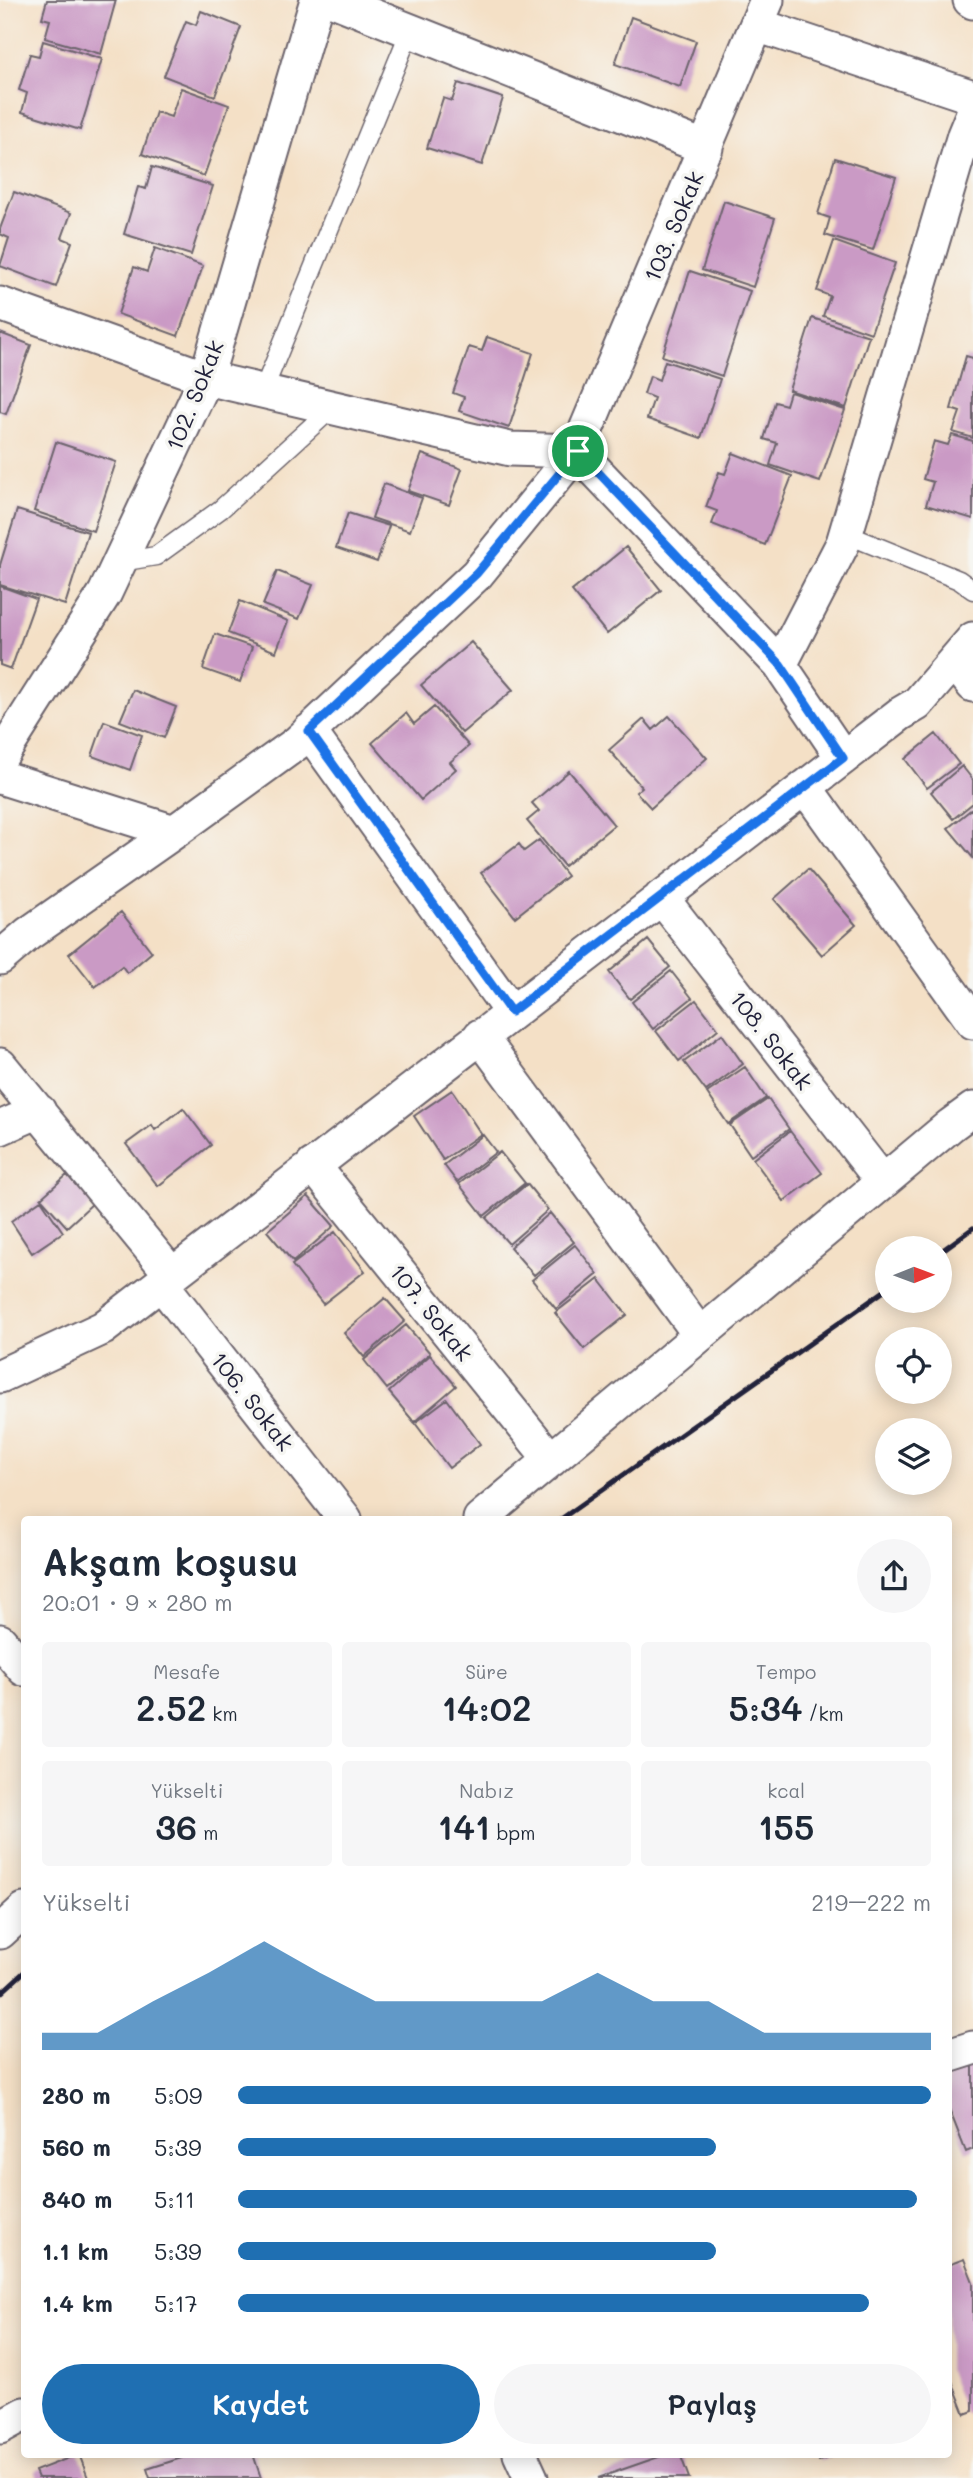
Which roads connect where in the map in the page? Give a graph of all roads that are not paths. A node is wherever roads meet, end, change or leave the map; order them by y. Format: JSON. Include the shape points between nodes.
{"nodes":[{"id":1,"x":317,"y":0,"type":"edge"},
{"id":2,"x":333,"y":0,"type":"edge"},
{"id":3,"x":762,"y":13,"type":"edge"},
{"id":4,"x":410,"y":31,"type":"junction"},
{"id":5,"x":973,"y":97,"type":"edge"},
{"id":6,"x":973,"y":113,"type":"edge"},
{"id":7,"x":706,"y":148,"type":"junction"},
{"id":8,"x":0,"y":304,"type":"edge"},
{"id":9,"x":206,"y":378,"type":"junction"},
{"id":10,"x":263,"y":391,"type":"junction"},
{"id":11,"x":332,"y":408,"type":"junction"},
{"id":12,"x":578,"y":451,"type":"junction"},
{"id":13,"x":846,"y":534,"type":"junction"},
{"id":14,"x":120,"y":562,"type":"junction"},
{"id":15,"x":973,"y":590,"type":"edge"},
{"id":16,"x":967,"y":662,"type":"edge"},
{"id":17,"x":780,"y":664,"type":"junction"},
{"id":18,"x":309,"y":731,"type":"junction"},
{"id":19,"x":0,"y":758,"type":"edge"},
{"id":20,"x":843,"y":758,"type":"junction"},
{"id":21,"x":0,"y":777,"type":"edge"},
{"id":22,"x":805,"y":787,"type":"junction"},
{"id":23,"x":174,"y":832,"type":"junction"},
{"id":24,"x":661,"y":897,"type":"junction"},
{"id":25,"x":0,"y":958,"type":"edge"},
{"id":26,"x":511,"y":1012,"type":"junction"},
{"id":27,"x":973,"y":1022,"type":"edge"},
{"id":28,"x":480,"y":1036,"type":"junction"},
{"id":29,"x":0,"y":1065,"type":"edge"},
{"id":30,"x":973,"y":1109,"type":"edge"},
{"id":31,"x":39,"y":1111,"type":"junction"},
{"id":32,"x":0,"y":1128,"type":"edge"},
{"id":33,"x":313,"y":1165,"type":"junction"},
{"id":34,"x":883,"y":1182,"type":"junction"},
{"id":35,"x":166,"y":1279,"type":"junction"},
{"id":36,"x":700,"y":1335,"type":"junction"},
{"id":37,"x":0,"y":1376,"type":"edge"},
{"id":38,"x":551,"y":1460,"type":"junction"},
{"id":39,"x":343,"y":1516,"type":"edge"},
{"id":40,"x":484,"y":1516,"type":"edge"},
{"id":41,"x":0,"y":1641,"type":"edge"},
{"id":42,"x":21,"y":1666,"type":"edge"},
{"id":43,"x":21,"y":1913,"type":"edge"},
{"id":44,"x":0,"y":1932,"type":"edge"},
{"id":45,"x":973,"y":2049,"type":"edge"},
{"id":46,"x":952,"y":2055,"type":"edge"},
{"id":47,"x":21,"y":2416,"type":"edge"},
{"id":48,"x":0,"y":2427,"type":"edge"},
{"id":49,"x":522,"y":2458,"type":"edge"},
{"id":50,"x":531,"y":2478,"type":"edge"}],
"edges":[{"from":1,"to":9,"type":"street","name":"102. Sokak"},
{"from":2,"to":4,"type":"street"},
{"from":3,"to":5,"type":"street"},
{"from":3,"to":7,"type":"street","name":"103. Sokak"},
{"from":4,"to":7,"type":"street"},
{"from":4,"to":10,"type":"lane"},
{"from":6,"to":13,"type":"street"},
{"from":7,"to":12,"type":"street","name":"103. Sokak"},
{"from":8,"to":9,"type":"street"},
{"from":9,"to":10,"type":"street"},
{"from":9,"to":14,"type":"street","name":"102. Sokak"},
{"from":10,"to":11,"type":"street"},
{"from":11,"to":12,"type":"street","via":[[510,449]]},
{"from":11,"to":14,"type":"lane","via":[[210,517],[156,556]]},
{"from":12,"to":17,"type":"street"},
{"from":12,"to":18,"type":"street","name":"103. Sokak","via":[[477,573]]},
{"from":13,"to":15,"type":"lane","via":[[959,580]]},
{"from":13,"to":17,"type":"street"},
{"from":14,"to":19,"type":"street","name":"102. Sokak"},
{"from":16,"to":20,"type":"street"},
{"from":17,"to":20,"type":"street"},
{"from":18,"to":23,"type":"street","name":"103. Sokak"},
{"from":18,"to":26,"type":"street"},
{"from":20,"to":22,"type":"street"},
{"from":21,"to":23,"type":"street"},
{"from":22,"to":24,"type":"street"},
{"from":22,"to":27,"type":"street"},
{"from":23,"to":25,"type":"street","name":"103. Sokak"},
{"from":24,"to":26,"type":"street"},
{"from":24,"to":34,"type":"street","name":"108. Sokak"},
{"from":26,"to":28,"type":"street"},
{"from":28,"to":33,"type":"street"},
{"from":28,"to":36,"type":"street"},
{"from":29,"to":31,"type":"street","name":"106. Sokak"},
{"from":30,"to":34,"type":"street"},
{"from":31,"to":32,"type":"street"},
{"from":31,"to":35,"type":"street","name":"106. Sokak"},
{"from":33,"to":35,"type":"street"},
{"from":33,"to":38,"type":"street","name":"107. Sokak"},
{"from":34,"to":36,"type":"street"},
{"from":35,"to":37,"type":"street","via":[[103,1328]]},
{"from":35,"to":39,"type":"street","name":"106. Sokak"},
{"from":36,"to":38,"type":"street"},
{"from":38,"to":40,"type":"street"},
{"from":41,"to":42,"type":"street"},
{"from":43,"to":44,"type":"street"},
{"from":45,"to":46,"type":"street"},
{"from":47,"to":48,"type":"street"},
{"from":49,"to":50,"type":"street"}]}
